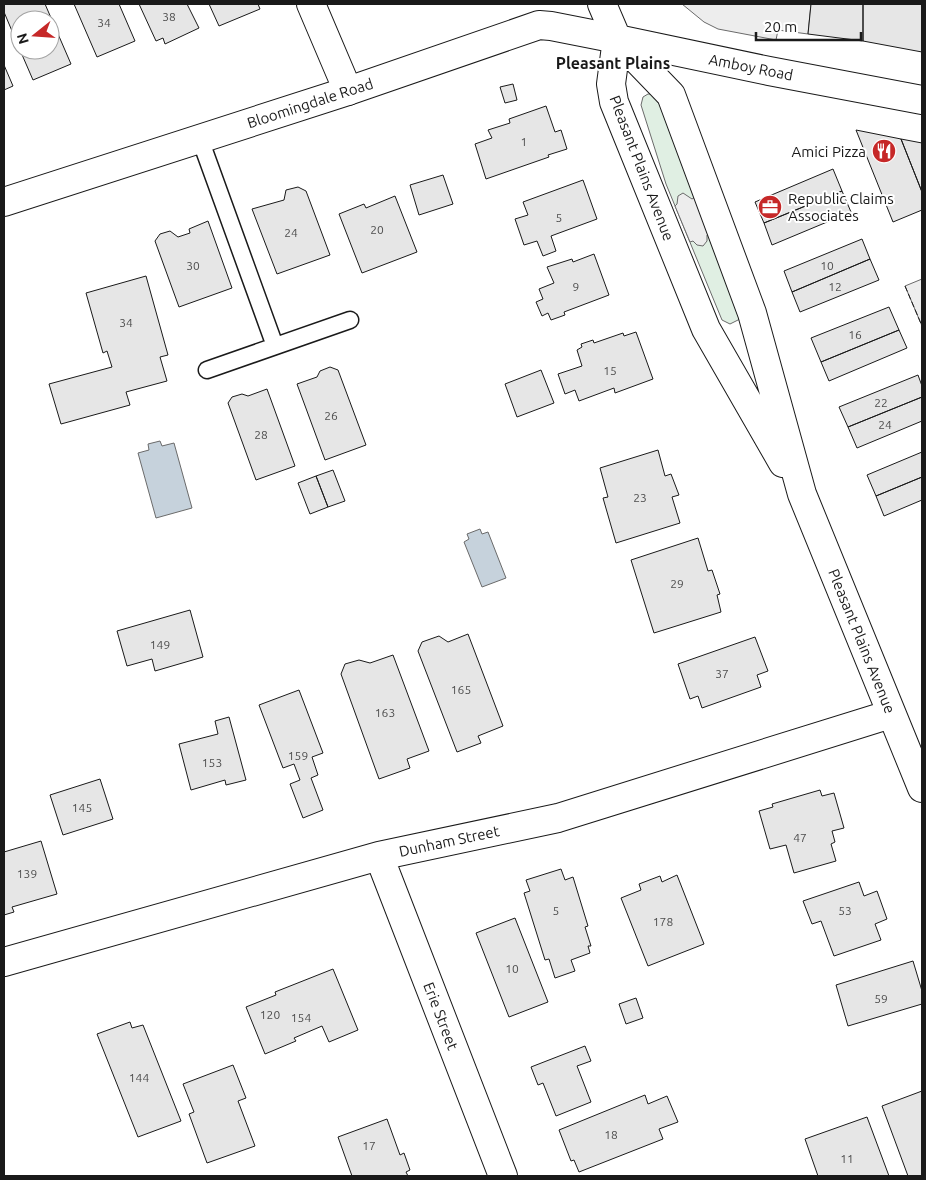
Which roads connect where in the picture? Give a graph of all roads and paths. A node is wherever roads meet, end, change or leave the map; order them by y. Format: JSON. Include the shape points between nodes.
{"nodes":[{"id":1,"x":311,"y":4,"type":"edge"},
{"id":2,"x":602,"y":4,"type":"edge"},
{"id":3,"x":617,"y":38,"type":"junction"},
{"id":4,"x":348,"y":91,"type":"junction"},
{"id":5,"x":922,"y":100,"type":"edge"},
{"id":6,"x":200,"y":139,"type":"junction"},
{"id":7,"x":4,"y":202,"type":"edge"},
{"id":8,"x":350,"y":320,"type":"dead end"},
{"id":9,"x":275,"y":346,"type":"junction"},
{"id":10,"x":207,"y":370,"type":"dead end"},
{"id":11,"x":802,"y":494,"type":"junction"},
{"id":12,"x":891,"y":714,"type":"junction"},
{"id":13,"x":922,"y":788,"type":"edge"},
{"id":14,"x":379,"y":856,"type":"junction"},
{"id":15,"x":4,"y":962,"type":"edge"},
{"id":16,"x":503,"y":1176,"type":"edge"}],
"edges":[{"from":1,"to":4,"type":"street"},
{"from":2,"to":3,"type":"street"},
{"from":3,"to":4,"type":"street","name":"Bloomingdale Road","via":[[539,25]]},
{"from":3,"to":5,"type":"street","name":"Amboy Road"},
{"from":3,"to":11,"type":"street","name":"Pleasant Plains Avenue","via":[[671,95],[752,313]]},
{"from":3,"to":11,"type":"street","name":"Pleasant Plains Avenue","via":[[611,84],[614,102],[706,329]]},
{"from":4,"to":6,"type":"street","name":"Bloomingdale Road"},
{"from":6,"to":7,"type":"street","name":"Bloomingdale Road"},
{"from":6,"to":9,"type":"lane"},
{"from":8,"to":9,"type":"lane"},
{"from":9,"to":10,"type":"lane"},
{"from":11,"to":12,"type":"street","name":"Pleasant Plains Avenue"},
{"from":12,"to":13,"type":"street","name":"Pleasant Plains Avenue"},
{"from":12,"to":14,"type":"street","name":"Dunham Street","via":[[558,818]]},
{"from":14,"to":15,"type":"street","name":"Dunham Street"},
{"from":14,"to":16,"type":"street","name":"Erie Street"}]}
